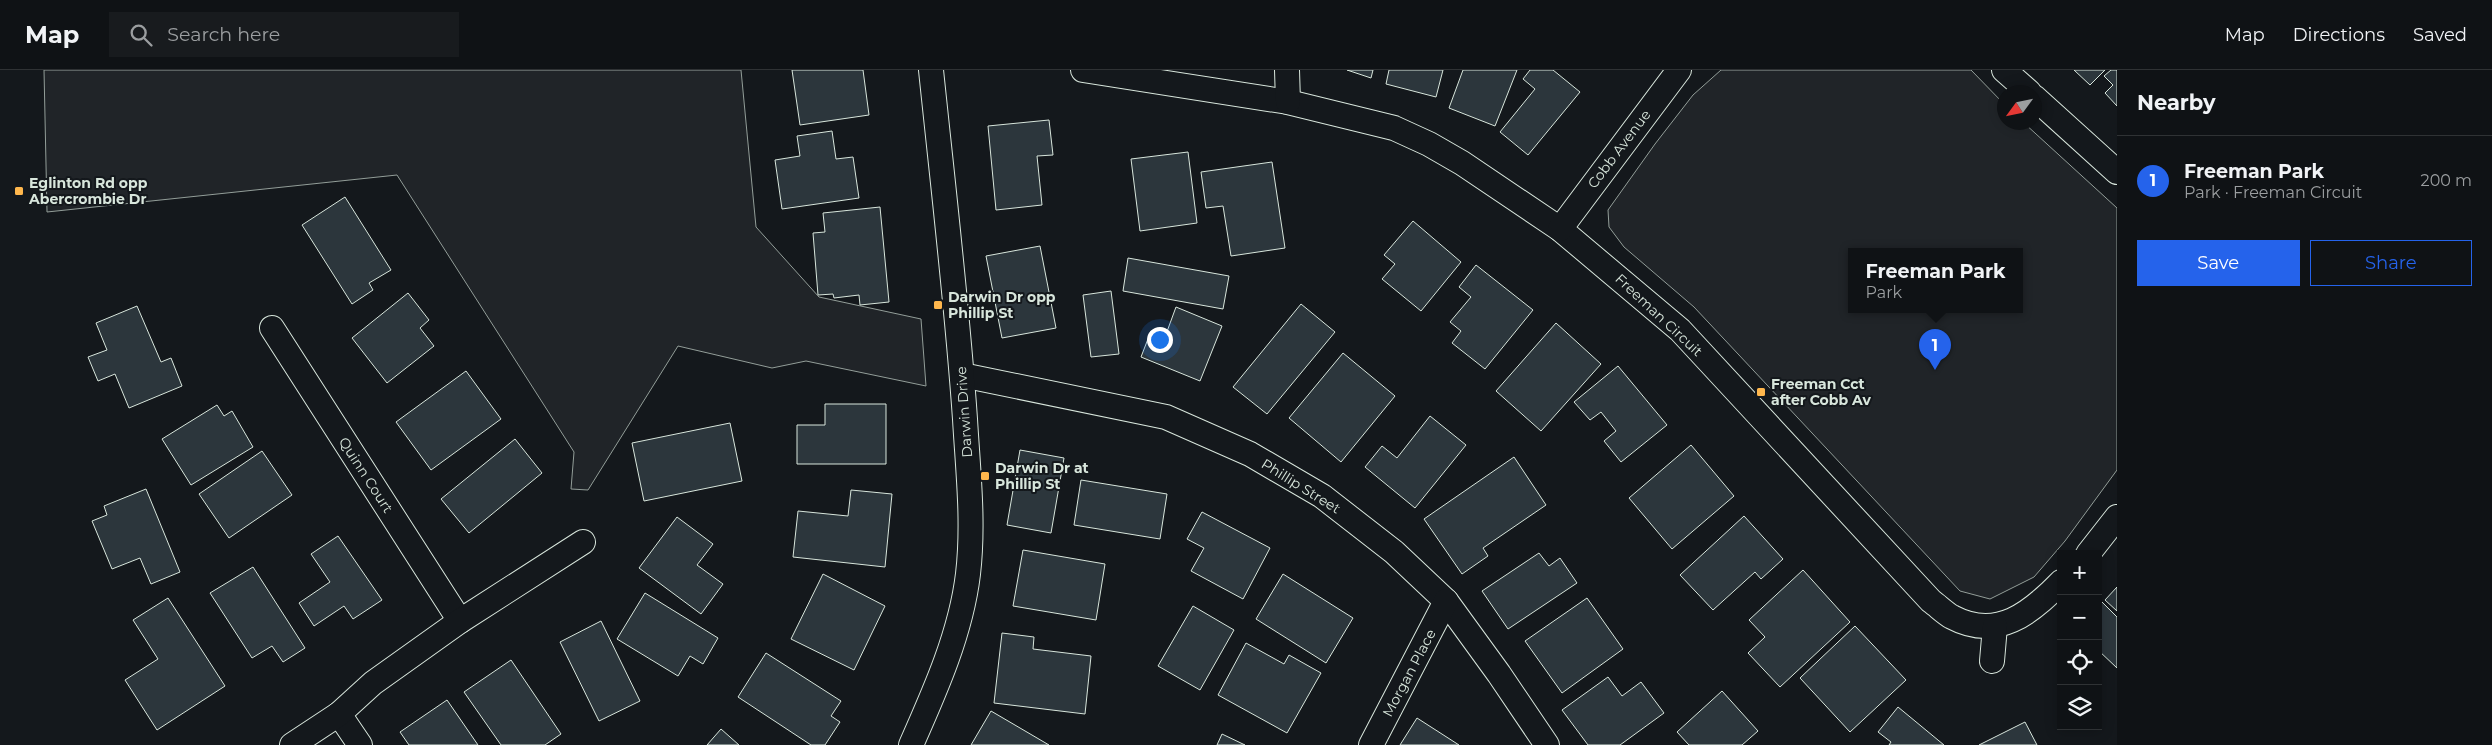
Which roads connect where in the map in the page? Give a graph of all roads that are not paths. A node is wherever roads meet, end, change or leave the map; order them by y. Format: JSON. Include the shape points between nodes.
{"nodes":[{"id":1,"x":931,"y":70,"type":"edge"},
{"id":2,"x":1083,"y":70,"type":"edge"},
{"id":3,"x":1287,"y":70,"type":"edge"},
{"id":4,"x":1679,"y":70,"type":"edge"},
{"id":5,"x":2004,"y":70,"type":"edge"},
{"id":6,"x":2021,"y":85,"type":"edge"},
{"id":7,"x":1288,"y":102,"type":"junction"},
{"id":8,"x":2042,"y":104,"type":"edge"},
{"id":9,"x":2117,"y":172,"type":"edge"},
{"id":10,"x":1560,"y":229,"type":"junction"},
{"id":11,"x":272,"y":328,"type":"dead end"},
{"id":12,"x":962,"y":375,"type":"junction"},
{"id":13,"x":2117,"y":517,"type":"edge"},
{"id":14,"x":583,"y":542,"type":"dead end"},
{"id":15,"x":2091,"y":550,"type":"edge"},
{"id":16,"x":2057,"y":586,"type":"edge"},
{"id":17,"x":1446,"y":601,"type":"junction"},
{"id":18,"x":460,"y":621,"type":"junction"},
{"id":19,"x":1995,"y":626,"type":"junction"},
{"id":20,"x":1992,"y":661,"type":"dead end"},
{"id":21,"x":339,"y":714,"type":"junction"},
{"id":22,"x":292,"y":745,"type":"edge"},
{"id":23,"x":360,"y":745,"type":"edge"},
{"id":24,"x":911,"y":745,"type":"edge"},
{"id":25,"x":1372,"y":745,"type":"edge"},
{"id":26,"x":1547,"y":745,"type":"edge"}],
"edges":[{"from":1,"to":12,"type":"street","name":"Darwin Drive"},
{"from":2,"to":7,"type":"street","name":"Freeman Circuit"},
{"from":3,"to":7,"type":"street"},
{"from":4,"to":10,"type":"street","name":"Cobb Avenue"},
{"from":5,"to":6,"type":"street"},
{"from":7,"to":10,"type":"street","name":"Freeman Circuit","via":[[1394,128],[1462,164]]},
{"from":8,"to":9,"type":"street"},
{"from":10,"to":19,"type":"street","name":"Freeman Circuit","via":[[1680,330],[1931,601],[1952,617],[1973,625]]},
{"from":11,"to":18,"type":"street","name":"Quinn Court"},
{"from":12,"to":17,"type":"street","name":"Phillip Street","via":[[1166,417],[1250,454],[1322,496],[1394,552]]},
{"from":12,"to":24,"type":"street","name":"Darwin Drive","via":[[972,525],[968,575],[942,671]]},
{"from":13,"to":15,"type":"street"},
{"from":14,"to":18,"type":"street"},
{"from":16,"to":19,"type":"street","name":"Freeman Circuit","via":[[2017,619]]},
{"from":17,"to":25,"type":"street","name":"Morgan Place"},
{"from":17,"to":26,"type":"street","name":"Phillip Street"},
{"from":18,"to":21,"type":"street"},
{"from":19,"to":20,"type":"street"},
{"from":21,"to":22,"type":"street"},
{"from":21,"to":23,"type":"street"}]}
